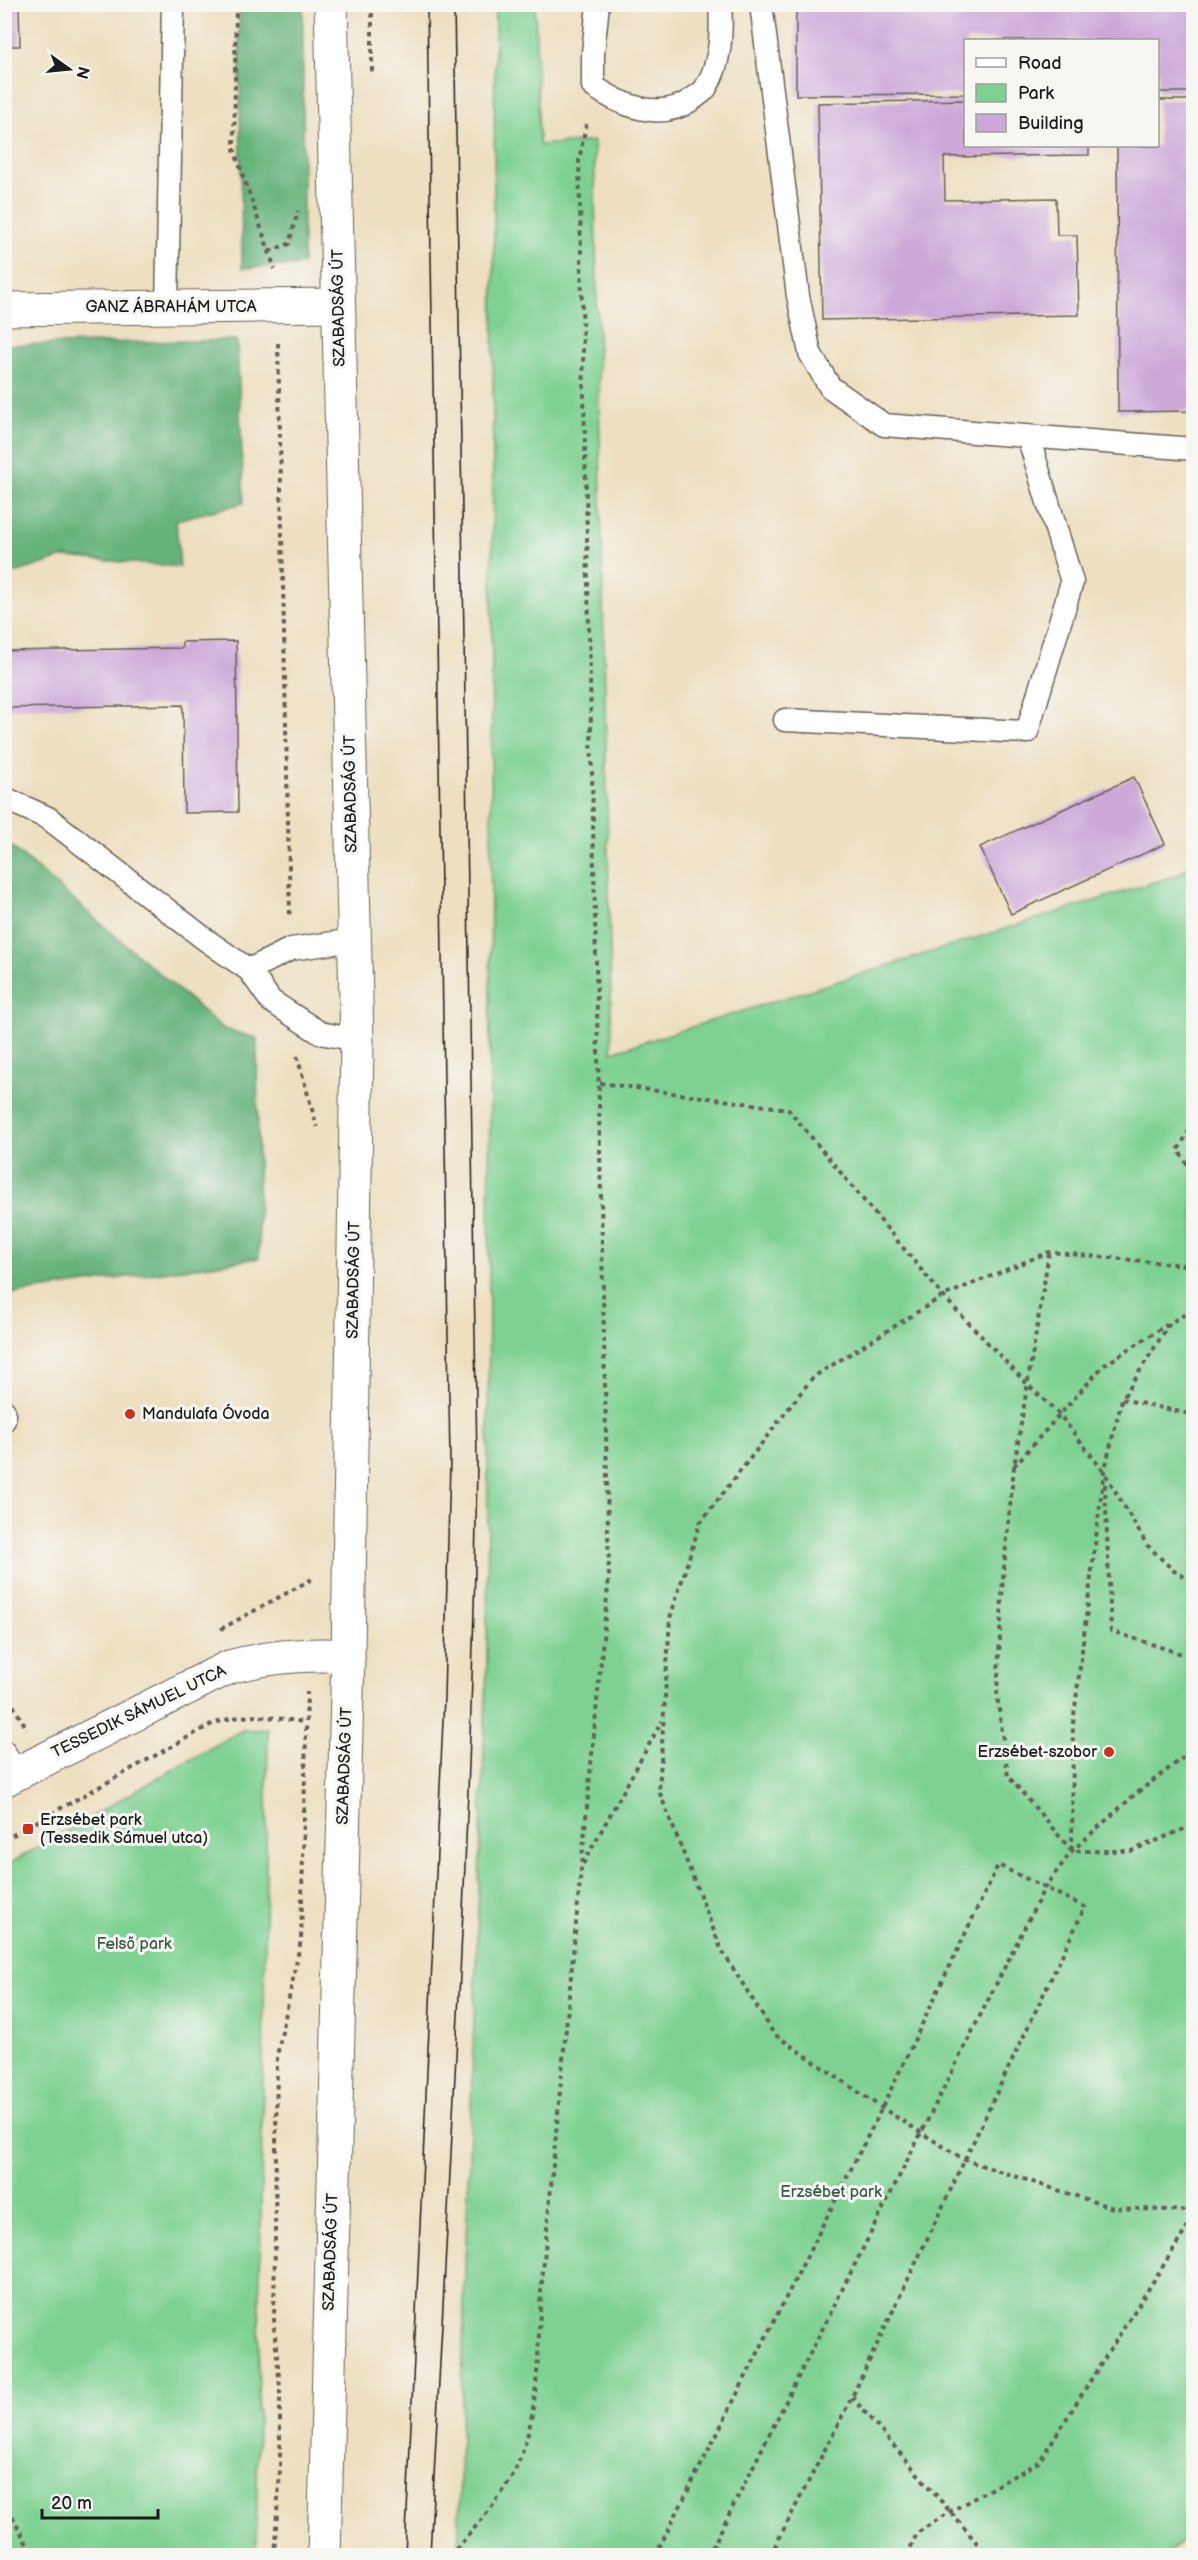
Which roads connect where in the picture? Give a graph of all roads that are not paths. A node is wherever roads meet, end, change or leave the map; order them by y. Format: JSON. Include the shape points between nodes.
{"nodes":[{"id":1,"x":173,"y":4,"type":"edge"},
{"id":2,"x":331,"y":4,"type":"edge"},
{"id":3,"x":598,"y":4,"type":"edge"},
{"id":4,"x":720,"y":4,"type":"edge"},
{"id":5,"x":760,"y":4,"type":"edge"},
{"id":6,"x":338,"y":305,"type":"junction"},
{"id":7,"x":167,"y":307,"type":"junction"},
{"id":8,"x":4,"y":309,"type":"edge"},
{"id":9,"x":1028,"y":436,"type":"junction"},
{"id":10,"x":1194,"y":449,"type":"edge"},
{"id":11,"x":785,"y":720,"type":"dead end"},
{"id":12,"x":4,"y":798,"type":"edge"},
{"id":13,"x":354,"y":940,"type":"junction"},
{"id":14,"x":249,"y":970,"type":"junction"},
{"id":15,"x":357,"y":1041,"type":"junction"},
{"id":16,"x":4,"y":1411,"type":"edge"},
{"id":17,"x":4,"y":1420,"type":"edge"},
{"id":18,"x":348,"y":1656,"type":"junction"},
{"id":19,"x":9,"y":1768,"type":"edge"},
{"id":20,"x":324,"y":2556,"type":"edge"}],
"edges":[{"from":1,"to":7,"type":"lane"},
{"from":2,"to":6,"type":"main road","name":"SZABADSÁG ÚT"},
{"from":3,"to":4,"type":"lane","via":[[593,86],[637,108],[663,111],[685,104],[704,91],[718,62]]},
{"from":5,"to":9,"type":"lane","via":[[798,296],[810,353],[830,387],[884,425]]},
{"from":6,"to":7,"type":"main road","name":"GANZ ÁBRAHÁM UTCA"},
{"from":6,"to":13,"type":"main road","name":"SZABADSÁG ÚT"},
{"from":7,"to":8,"type":"main road","name":"GANZ ÁBRAHÁM UTCA"},
{"from":9,"to":10,"type":"lane"},
{"from":9,"to":11,"type":"lane","via":[[1072,582],[1027,732]]},
{"from":12,"to":14,"type":"lane","via":[[48,818]]},
{"from":13,"to":14,"type":"lane","via":[[291,949]]},
{"from":13,"to":15,"type":"main road","name":"SZABADSÁG ÚT"},
{"from":14,"to":15,"type":"lane","via":[[271,1001],[295,1018],[320,1033]]},
{"from":15,"to":18,"type":"main road","name":"SZABADSÁG ÚT"},
{"from":16,"to":17,"type":"lane"},
{"from":18,"to":19,"type":"main road","name":"TESSEDIK SÁMUEL UTCA","via":[[309,1653],[229,1667]]},
{"from":18,"to":20,"type":"main road","name":"SZABADSÁG ÚT"}]}
